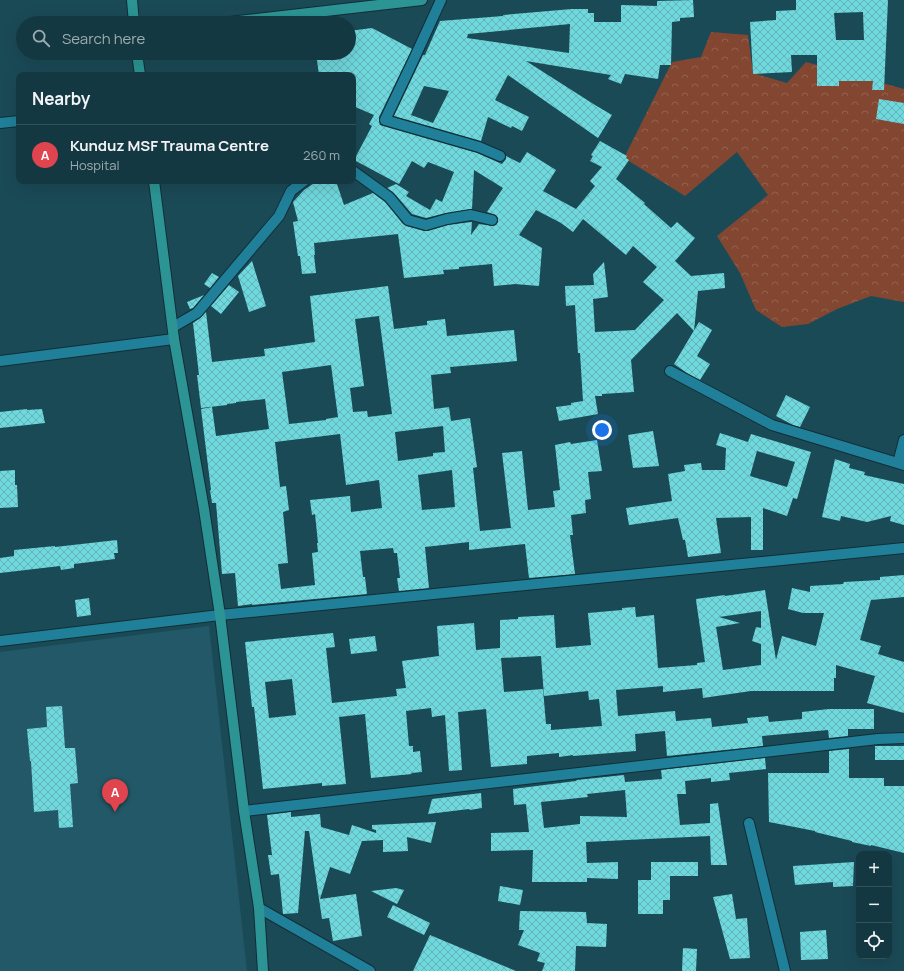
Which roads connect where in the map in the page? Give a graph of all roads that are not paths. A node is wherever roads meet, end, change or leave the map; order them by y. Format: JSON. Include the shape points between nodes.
{"nodes":[{"id":1,"x":132,"y":0,"type":"edge"},
{"id":2,"x":422,"y":0,"type":"edge"},
{"id":3,"x":440,"y":0,"type":"edge"},
{"id":4,"x":382,"y":2,"type":"edge"},
{"id":5,"x":133,"y":16,"type":"edge"},
{"id":6,"x":275,"y":16,"type":"edge"},
{"id":7,"x":138,"y":60,"type":"edge"},
{"id":8,"x":140,"y":72,"type":"edge"},
{"id":9,"x":16,"y":121,"type":"edge"},
{"id":10,"x":0,"y":123,"type":"edge"},
{"id":11,"x":500,"y":156,"type":"dead end"},
{"id":12,"x":356,"y":173,"type":"edge"},
{"id":13,"x":154,"y":184,"type":"edge"},
{"id":14,"x":300,"y":184,"type":"edge"},
{"id":15,"x":492,"y":220,"type":"dead end"},
{"id":16,"x":173,"y":327,"type":"junction"},
{"id":17,"x":174,"y":339,"type":"junction"},
{"id":18,"x":0,"y":361,"type":"edge"},
{"id":19,"x":670,"y":371,"type":"dead end"},
{"id":20,"x":904,"y":440,"type":"edge"},
{"id":21,"x":901,"y":464,"type":"edge"},
{"id":22,"x":904,"y":548,"type":"edge"},
{"id":23,"x":220,"y":615,"type":"junction"},
{"id":24,"x":0,"y":641,"type":"edge"},
{"id":25,"x":904,"y":738,"type":"edge"},
{"id":26,"x":244,"y":811,"type":"junction"},
{"id":27,"x":750,"y":823,"type":"dead end"},
{"id":28,"x":259,"y":908,"type":"junction"},
{"id":29,"x":263,"y":971,"type":"edge"},
{"id":30,"x":370,"y":971,"type":"edge"},
{"id":31,"x":785,"y":971,"type":"edge"}],
"edges":[{"from":1,"to":5,"type":"street"},
{"from":2,"to":4,"type":"street"},
{"from":3,"to":11,"type":"street","via":[[385,120],[479,147]]},
{"from":4,"to":6,"type":"street"},
{"from":7,"to":8,"type":"street"},
{"from":9,"to":10,"type":"street"},
{"from":12,"to":15,"type":"street","via":[[389,197],[408,220],[426,225],[471,214]]},
{"from":13,"to":16,"type":"street"},
{"from":14,"to":16,"type":"street","via":[[291,191],[279,216],[197,313]]},
{"from":16,"to":17,"type":"street"},
{"from":17,"to":18,"type":"street"},
{"from":17,"to":23,"type":"street"},
{"from":19,"to":21,"type":"street","via":[[772,425]]},
{"from":20,"to":21,"type":"street"},
{"from":22,"to":23,"type":"street"},
{"from":23,"to":24,"type":"street"},
{"from":23,"to":26,"type":"street"},
{"from":25,"to":26,"type":"street"},
{"from":26,"to":28,"type":"street"},
{"from":27,"to":31,"type":"street"},
{"from":28,"to":29,"type":"street"},
{"from":28,"to":30,"type":"street"}]}
